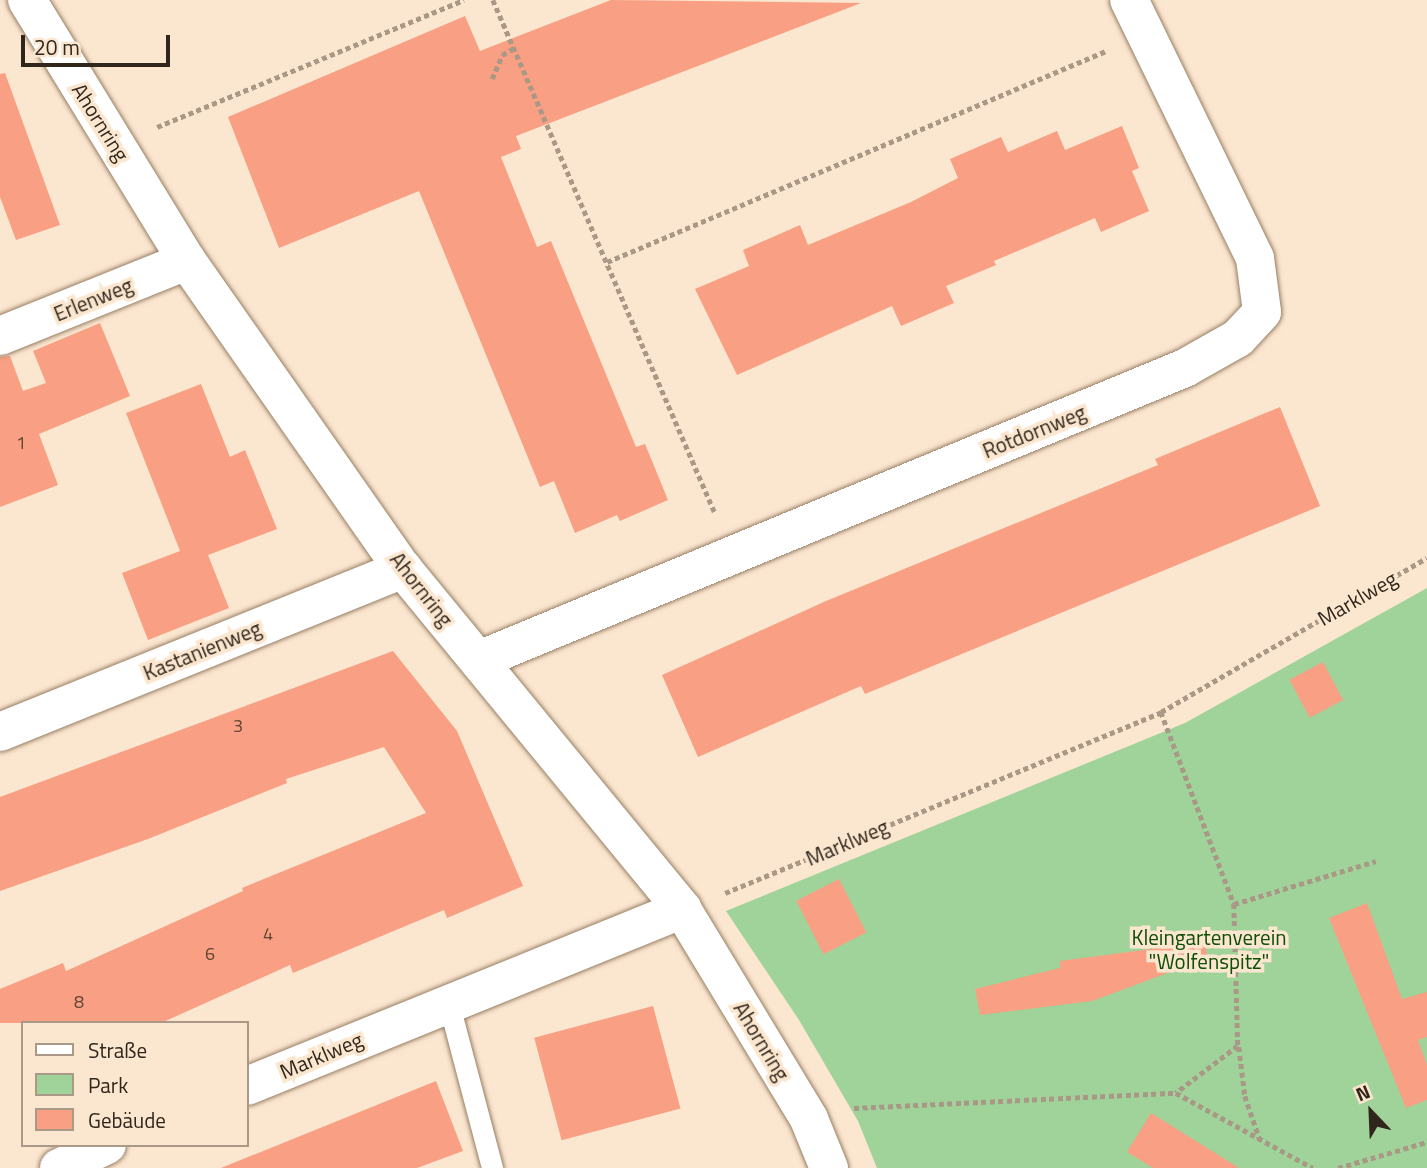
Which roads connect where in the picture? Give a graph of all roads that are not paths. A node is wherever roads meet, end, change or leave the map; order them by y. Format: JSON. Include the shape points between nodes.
{"nodes":[{"id":1,"x":27,"y":0,"type":"edge"},
{"id":2,"x":1129,"y":0,"type":"edge"},
{"id":3,"x":187,"y":261,"type":"junction"},
{"id":4,"x":0,"y":336,"type":"edge"},
{"id":5,"x":403,"y":569,"type":"junction"},
{"id":6,"x":479,"y":660,"type":"junction"},
{"id":7,"x":0,"y":732,"type":"edge"},
{"id":8,"x":682,"y":909,"type":"junction"},
{"id":9,"x":448,"y":1001,"type":"junction"},
{"id":10,"x":248,"y":1086,"type":"edge"},
{"id":11,"x":103,"y":1147,"type":"edge"},
{"id":12,"x":59,"y":1168,"type":"edge"},
{"id":13,"x":492,"y":1168,"type":"edge"},
{"id":14,"x":829,"y":1168,"type":"edge"}],
"edges":[{"from":1,"to":3,"type":"street","name":"Ahornring"},
{"from":2,"to":6,"type":"street","name":"Rotdornweg","via":[[1255,258],[1262,312],[1238,338],[1185,369]]},
{"from":3,"to":4,"type":"street","name":"Erlenweg"},
{"from":3,"to":5,"type":"street","name":"Ahornring"},
{"from":5,"to":6,"type":"street","name":"Ahornring"},
{"from":5,"to":7,"type":"street","name":"Kastanienweg"},
{"from":6,"to":8,"type":"street","name":"Ahornring"},
{"from":8,"to":9,"type":"street","name":"Marklweg"},
{"from":8,"to":14,"type":"street","name":"Ahornring","via":[[809,1119]]},
{"from":9,"to":10,"type":"street","name":"Marklweg"},
{"from":9,"to":13,"type":"lane"},
{"from":11,"to":12,"type":"street"}]}
